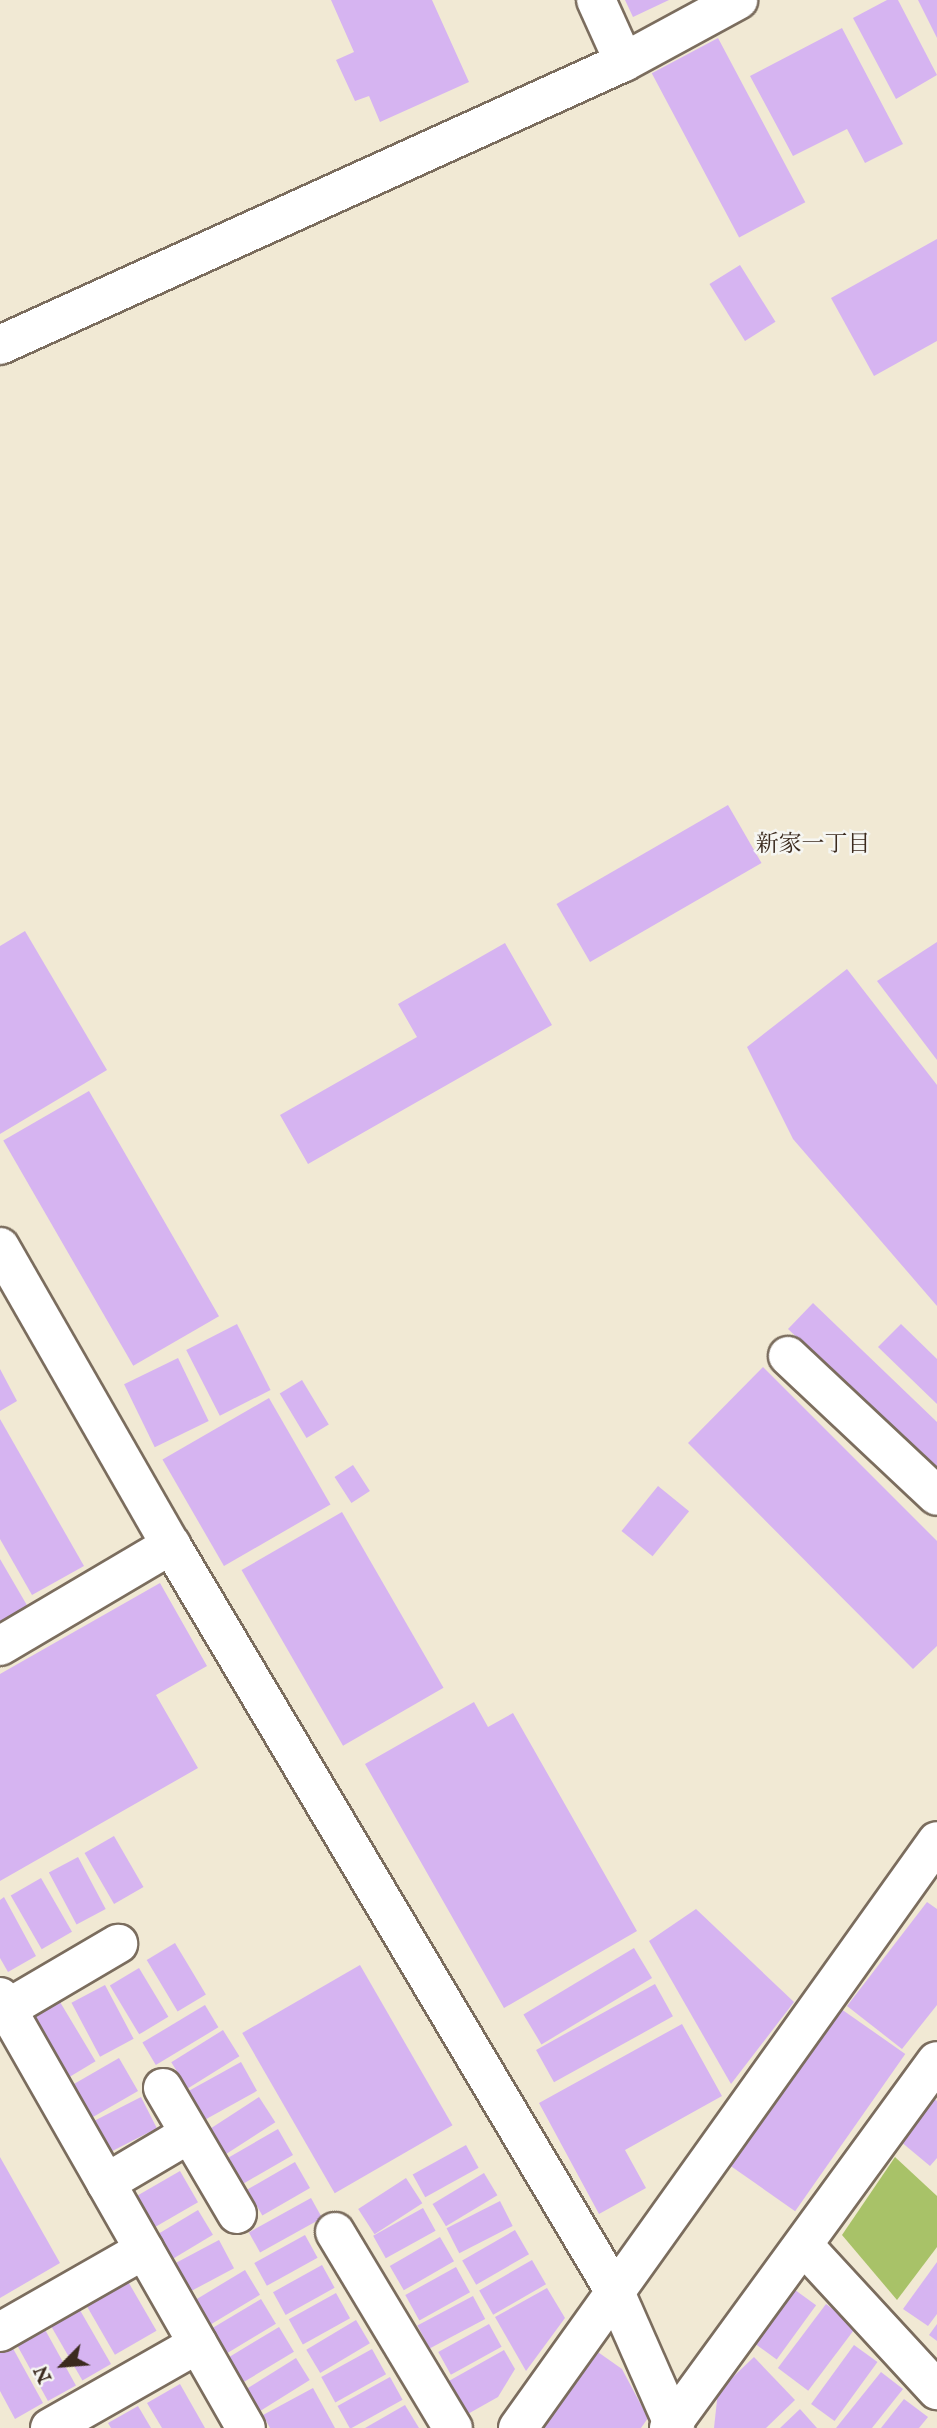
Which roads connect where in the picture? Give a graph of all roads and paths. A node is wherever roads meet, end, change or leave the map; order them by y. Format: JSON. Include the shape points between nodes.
{"nodes":[{"id":1,"x":596,"y":0,"type":"edge"},
{"id":2,"x":738,"y":0,"type":"edge"},
{"id":3,"x":624,"y":62,"type":"junction"},
{"id":4,"x":0,"y":345,"type":"edge"},
{"id":5,"x":0,"y":1247,"type":"edge"},
{"id":6,"x":788,"y":1356,"type":"dead end"},
{"id":7,"x":937,"y":1496,"type":"edge"},
{"id":8,"x":171,"y":1545,"type":"junction"},
{"id":9,"x":0,"y":1646,"type":"edge"},
{"id":10,"x":937,"y":1841,"type":"edge"},
{"id":11,"x":118,"y":1944,"type":"dead end"},
{"id":12,"x":3,"y":2003,"type":"edge"},
{"id":13,"x":937,"y":2061,"type":"edge"},
{"id":14,"x":163,"y":2088,"type":"dead end"},
{"id":15,"x":189,"y":2134,"type":"junction"},
{"id":16,"x":106,"y":2183,"type":"junction"},
{"id":17,"x":237,"y":2214,"type":"dead end"},
{"id":18,"x":335,"y":2232,"type":"dead end"},
{"id":19,"x":805,"y":2247,"type":"junction"},
{"id":20,"x":144,"y":2250,"type":"junction"},
{"id":21,"x":615,"y":2292,"type":"junction"},
{"id":22,"x":0,"y":2332,"type":"edge"},
{"id":23,"x":198,"y":2344,"type":"junction"},
{"id":24,"x":937,"y":2390,"type":"edge"},
{"id":25,"x":672,"y":2426,"type":"edge"},
{"id":26,"x":50,"y":2428,"type":"edge"},
{"id":27,"x":246,"y":2428,"type":"edge"},
{"id":28,"x":453,"y":2428,"type":"edge"},
{"id":29,"x":518,"y":2428,"type":"edge"}],
"edges":[{"from":1,"to":3,"type":"street"},
{"from":2,"to":3,"type":"street"},
{"from":3,"to":4,"type":"street"},
{"from":5,"to":8,"type":"street"},
{"from":6,"to":7,"type":"street"},
{"from":8,"to":9,"type":"street"},
{"from":8,"to":21,"type":"street"},
{"from":10,"to":21,"type":"street"},
{"from":11,"to":12,"type":"street"},
{"from":12,"to":16,"type":"street"},
{"from":13,"to":19,"type":"street"},
{"from":14,"to":15,"type":"street"},
{"from":15,"to":16,"type":"street"},
{"from":15,"to":17,"type":"street"},
{"from":16,"to":20,"type":"street"},
{"from":18,"to":28,"type":"street"},
{"from":19,"to":24,"type":"street"},
{"from":19,"to":25,"type":"street"},
{"from":20,"to":22,"type":"street"},
{"from":20,"to":23,"type":"street"},
{"from":21,"to":25,"type":"street"},
{"from":21,"to":29,"type":"street"},
{"from":23,"to":26,"type":"street"},
{"from":23,"to":27,"type":"street"}]}
